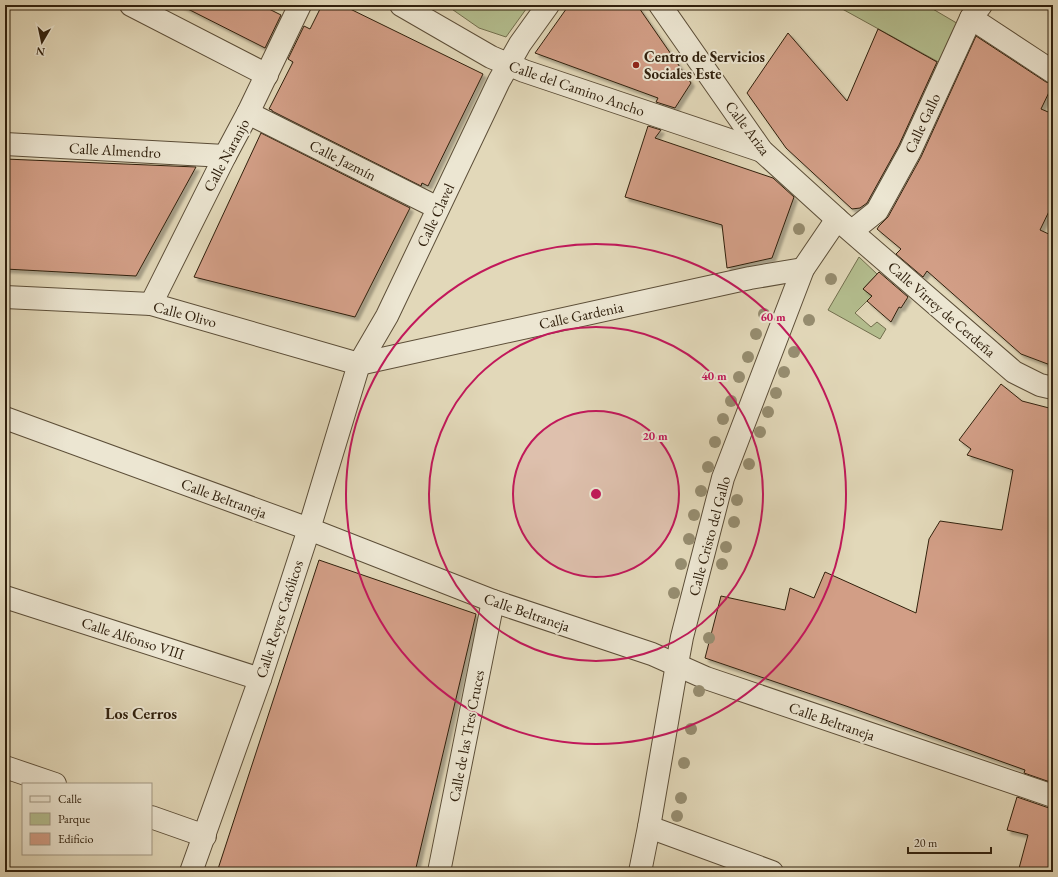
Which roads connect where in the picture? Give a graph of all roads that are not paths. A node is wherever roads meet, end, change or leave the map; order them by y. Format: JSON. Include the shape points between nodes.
{"nodes":[{"id":1,"x":131,"y":5,"type":"edge"},
{"id":2,"x":300,"y":5,"type":"edge"},
{"id":3,"x":401,"y":5,"type":"edge"},
{"id":4,"x":548,"y":5,"type":"edge"},
{"id":5,"x":660,"y":5,"type":"edge"},
{"id":6,"x":976,"y":11,"type":"edge"},
{"id":7,"x":508,"y":64,"type":"junction"},
{"id":8,"x":1053,"y":72,"type":"edge"},
{"id":9,"x":267,"y":75,"type":"junction"},
{"id":10,"x":248,"y":113,"type":"junction"},
{"id":11,"x":5,"y":144,"type":"edge"},
{"id":12,"x":762,"y":151,"type":"junction"},
{"id":13,"x":225,"y":156,"type":"junction"},
{"id":14,"x":438,"y":208,"type":"junction"},
{"id":15,"x":844,"y":225,"type":"junction"},
{"id":16,"x":803,"y":269,"type":"junction"},
{"id":17,"x":5,"y":297,"type":"edge"},
{"id":18,"x":151,"y":304,"type":"junction"},
{"id":19,"x":359,"y":364,"type":"junction"},
{"id":20,"x":1053,"y":388,"type":"edge"},
{"id":21,"x":5,"y":418,"type":"edge"},
{"id":22,"x":309,"y":529,"type":"junction"},
{"id":23,"x":5,"y":597,"type":"edge"},
{"id":24,"x":493,"y":601,"type":"junction"},
{"id":25,"x":676,"y":664,"type":"junction"},
{"id":26,"x":260,"y":679,"type":"junction"},
{"id":27,"x":5,"y":766,"type":"edge"},
{"id":28,"x":52,"y":783,"type":"edge"},
{"id":29,"x":1053,"y":796,"type":"edge"},
{"id":30,"x":152,"y":817,"type":"edge"},
{"id":31,"x":649,"y":827,"type":"junction"},
{"id":32,"x":205,"y":836,"type":"junction"},
{"id":33,"x":191,"y":872,"type":"edge"},
{"id":34,"x":439,"y":872,"type":"edge"},
{"id":35,"x":640,"y":872,"type":"edge"},
{"id":36,"x":772,"y":872,"type":"edge"}],
"edges":[{"from":1,"to":9,"type":"street"},
{"from":2,"to":9,"type":"street","name":"Calle Naranjo"},
{"from":3,"to":7,"type":"street","name":"Calle del Camino Ancho","via":[[491,57]]},
{"from":4,"to":7,"type":"street","name":"Calle Clavel"},
{"from":5,"to":12,"type":"street","name":"Calle Ariza"},
{"from":6,"to":8,"type":"street"},
{"from":6,"to":15,"type":"street","name":"Calle Gallo","via":[[910,150],[877,211]]},
{"from":7,"to":12,"type":"street","name":"Calle del Camino Ancho"},
{"from":7,"to":14,"type":"street","name":"Calle Clavel"},
{"from":9,"to":10,"type":"street","name":"Calle Naranjo"},
{"from":10,"to":13,"type":"street","name":"Calle Naranjo"},
{"from":10,"to":14,"type":"street","name":"Calle Jazmín"},
{"from":11,"to":13,"type":"street","name":"Calle Almendro"},
{"from":12,"to":15,"type":"street","name":"Calle Ariza"},
{"from":13,"to":18,"type":"street","name":"Calle Naranjo"},
{"from":14,"to":19,"type":"street","name":"Calle Clavel","via":[[387,316]]},
{"from":15,"to":16,"type":"street","name":"Calle Cristo del Gallo"},
{"from":15,"to":20,"type":"street","name":"Calle Virrey de Cerdeña","via":[[1014,372],[1040,385]]},
{"from":16,"to":19,"type":"street","name":"Calle Gardenia","via":[[750,278]]},
{"from":16,"to":25,"type":"street","name":"Calle Cristo del Gallo","via":[[723,478]]},
{"from":17,"to":18,"type":"street","name":"Calle Olivo"},
{"from":18,"to":19,"type":"street","name":"Calle Olivo"},
{"from":19,"to":22,"type":"street","name":"Calle Reyes Católicos"},
{"from":21,"to":22,"type":"street","name":"Calle Beltraneja"},
{"from":22,"to":24,"type":"street","name":"Calle Beltraneja"},
{"from":22,"to":26,"type":"street","name":"Calle Reyes Católicos"},
{"from":23,"to":26,"type":"street","name":"Calle Alfonso VIII"},
{"from":24,"to":25,"type":"street","name":"Calle Beltraneja"},
{"from":24,"to":34,"type":"street","name":"Calle de las Tres Cruces"},
{"from":25,"to":29,"type":"street","name":"Calle Beltraneja","via":[[706,678]]},
{"from":25,"to":31,"type":"street","name":"Calle Cristo del Gallo"},
{"from":26,"to":32,"type":"street","name":"Calle Reyes Católicos"},
{"from":27,"to":28,"type":"street"},
{"from":30,"to":32,"type":"street"},
{"from":31,"to":35,"type":"street","name":"Calle Cristo del Gallo"},
{"from":31,"to":36,"type":"street"},
{"from":32,"to":33,"type":"street","name":"Calle Reyes Católicos"}]}
